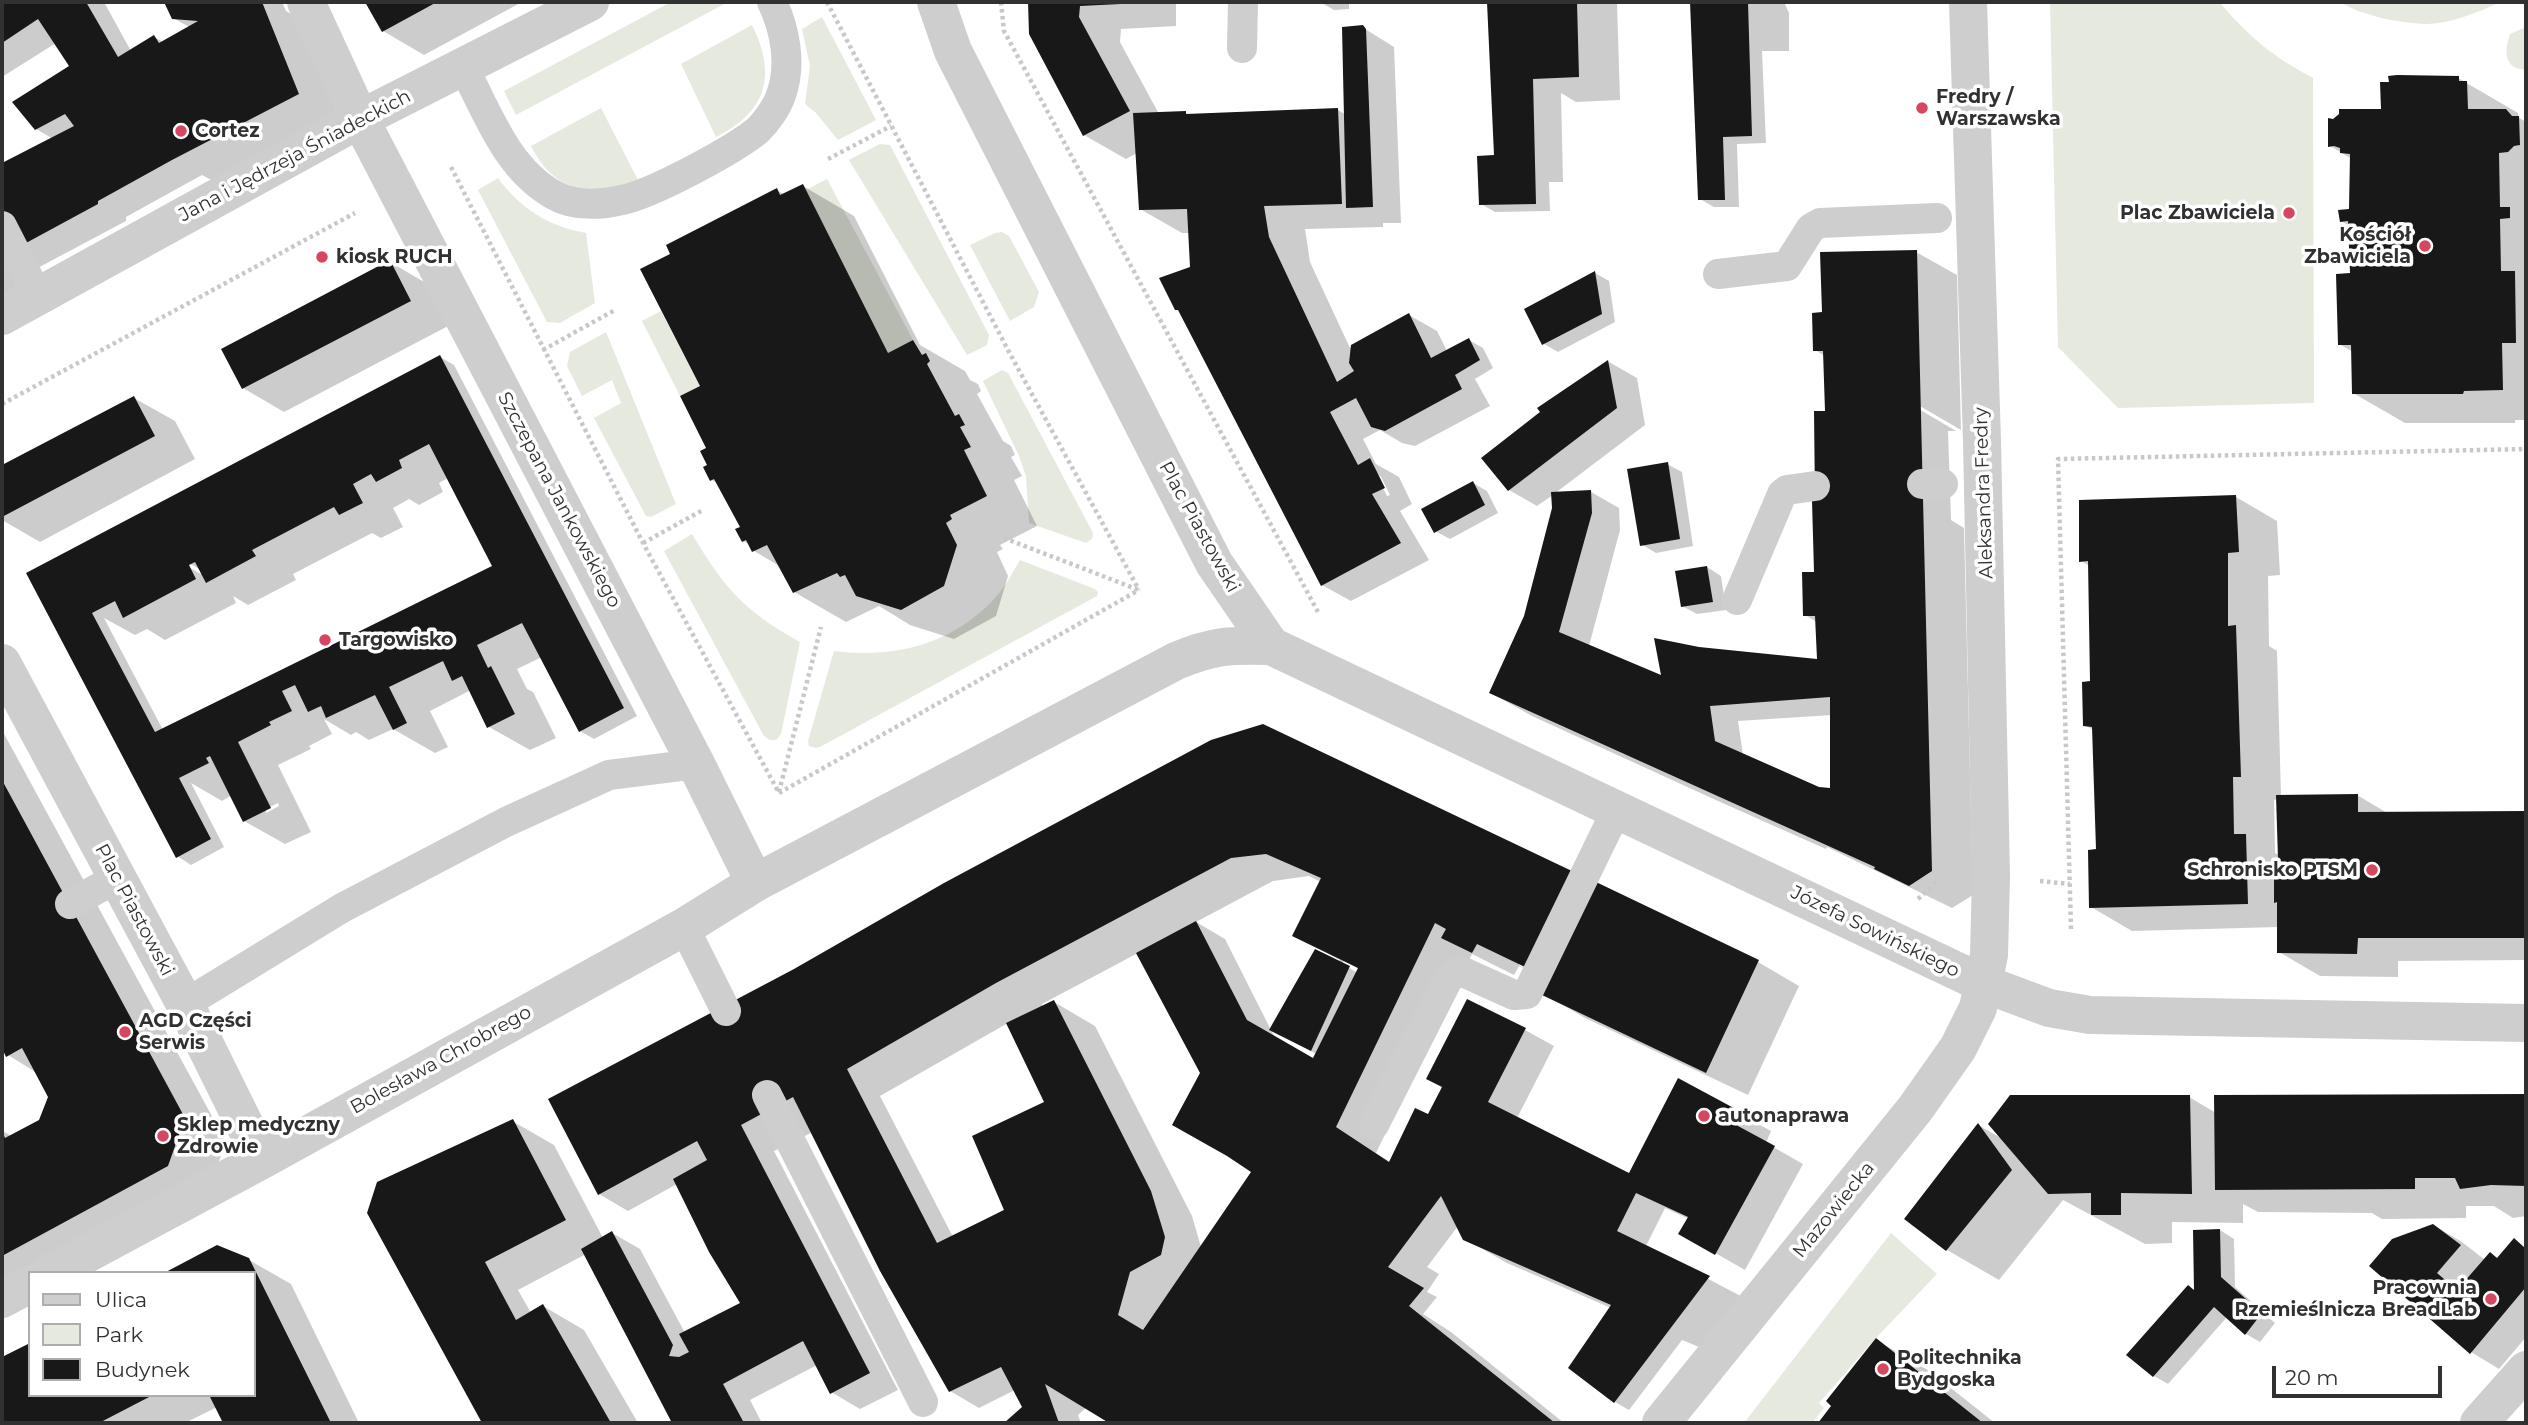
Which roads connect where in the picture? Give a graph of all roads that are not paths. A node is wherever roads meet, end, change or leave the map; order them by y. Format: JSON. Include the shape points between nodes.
{"nodes":[{"id":1,"x":306,"y":2,"type":"edge"},
{"id":2,"x":590,"y":2,"type":"edge"},
{"id":3,"x":772,"y":2,"type":"edge"},
{"id":4,"x":936,"y":2,"type":"edge"},
{"id":5,"x":1243,"y":2,"type":"edge"},
{"id":6,"x":1968,"y":2,"type":"edge"},
{"id":7,"x":1242,"y":48,"type":"dead end"},
{"id":8,"x":464,"y":68,"type":"junction"},
{"id":9,"x":360,"y":119,"type":"junction"},
{"id":10,"x":1937,"y":218,"type":"dead end"},
{"id":11,"x":2,"y":226,"type":"edge"},
{"id":12,"x":1718,"y":274,"type":"dead end"},
{"id":13,"x":38,"y":296,"type":"junction"},
{"id":14,"x":2,"y":316,"type":"edge"},
{"id":15,"x":1815,"y":486,"type":"dead end"},
{"id":16,"x":1737,"y":600,"type":"dead end"},
{"id":17,"x":1271,"y":646,"type":"junction"},
{"id":18,"x":2,"y":663,"type":"edge"},
{"id":19,"x":696,"y":764,"type":"junction"},
{"id":20,"x":1618,"y":809,"type":"junction"},
{"id":21,"x":112,"y":869,"type":"junction"},
{"id":22,"x":755,"y":883,"type":"junction"},
{"id":23,"x":66,"y":895,"type":"dead end"},
{"id":24,"x":684,"y":927,"type":"junction"},
{"id":25,"x":1982,"y":984,"type":"junction"},
{"id":26,"x":185,"y":1004,"type":"junction"},
{"id":27,"x":726,"y":1011,"type":"dead end"},
{"id":28,"x":2526,"y":1023,"type":"edge"},
{"id":29,"x":767,"y":1095,"type":"dead end"},
{"id":30,"x":1374,"y":1125,"type":"dead end"},
{"id":31,"x":262,"y":1160,"type":"junction"},
{"id":32,"x":55,"y":1271,"type":"edge"},
{"id":33,"x":28,"y":1285,"type":"edge"},
{"id":34,"x":2,"y":1299,"type":"edge"},
{"id":35,"x":2526,"y":1370,"type":"edge"},
{"id":36,"x":923,"y":1402,"type":"dead end"},
{"id":37,"x":1661,"y":1423,"type":"edge"},
{"id":38,"x":2479,"y":1423,"type":"edge"}],
"edges":[{"from":1,"to":9,"type":"street","name":"Szczepana Jankowskiego"},
{"from":2,"to":8,"type":"street","name":"Jana i Jędrzeja Śniadeckich"},
{"from":3,"to":8,"type":"lane","via":[[786,50],[786,71],[781,95],[760,128],[741,143],[624,200],[569,202],[537,185],[512,159]]},
{"from":4,"to":17,"type":"street","name":"Plac Piastowski","via":[[953,51],[1214,563]]},
{"from":5,"to":7,"type":"lane"},
{"from":6,"to":25,"type":"street","name":"Aleksandra Fredry","via":[[1991,850],[1989,955]]},
{"from":8,"to":9,"type":"street","name":"Jana i Jędrzeja Śniadeckich"},
{"from":9,"to":13,"type":"street","name":"Jana i Jędrzeja Śniadeckich"},
{"from":9,"to":19,"type":"street","name":"Szczepana Jankowskiego"},
{"from":10,"to":12,"type":"lane","via":[[1820,223],[1811,228],[1787,267]]},
{"from":11,"to":13,"type":"lane"},
{"from":13,"to":14,"type":"street","name":"Jana i Jędrzeja Śniadeckich"},
{"from":15,"to":16,"type":"lane","via":[[1782,494]]},
{"from":17,"to":20,"type":"street","name":"Józefa Sowińskiego"},
{"from":17,"to":22,"type":"street","via":[[1205,649],[1176,661]]},
{"from":18,"to":21,"type":"street","name":"Plac Piastowski"},
{"from":19,"to":22,"type":"street","name":"Szczepana Jankowskiego"},
{"from":19,"to":26,"type":"lane","via":[[609,775],[506,822],[342,908]]},
{"from":20,"to":25,"type":"street","name":"Józefa Sowińskiego"},
{"from":20,"to":30,"type":"lane","via":[[1527,994],[1514,995],[1463,972],[1452,975]]},
{"from":21,"to":23,"type":"lane"},
{"from":21,"to":26,"type":"street","name":"Plac Piastowski"},
{"from":22,"to":24,"type":"street","name":"Bolesława Chrobrego"},
{"from":24,"to":27,"type":"lane"},
{"from":24,"to":31,"type":"street","name":"Bolesława Chrobrego"},
{"from":25,"to":28,"type":"street","name":"Józefa Sowińskiego","via":[[2049,1008],[2090,1014]]},
{"from":25,"to":37,"type":"street","name":"Mazowiecka","via":[[1978,1008],[1929,1091]]},
{"from":26,"to":31,"type":"street","name":"Plac Piastowski"},
{"from":29,"to":36,"type":"lane"},
{"from":31,"to":32,"type":"street","name":"Bolesława Chrobrego"},
{"from":33,"to":34,"type":"street"},
{"from":35,"to":38,"type":"street"}]}
